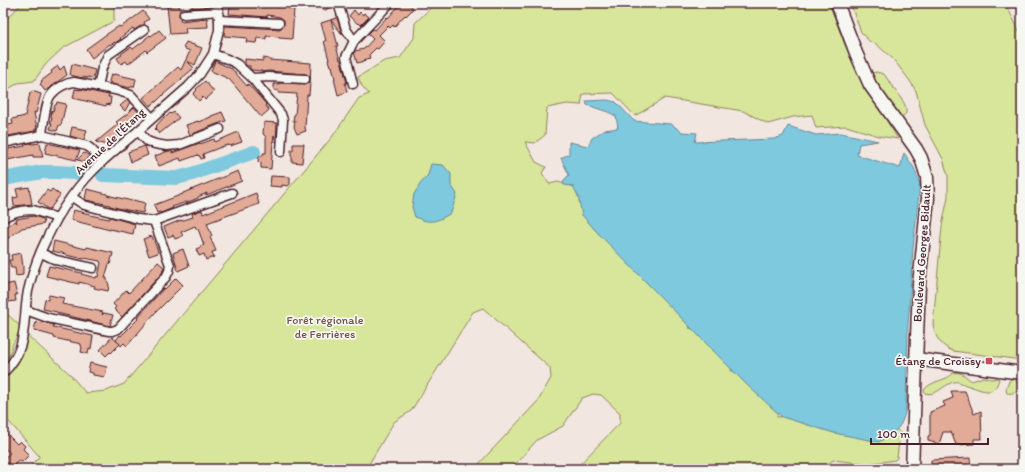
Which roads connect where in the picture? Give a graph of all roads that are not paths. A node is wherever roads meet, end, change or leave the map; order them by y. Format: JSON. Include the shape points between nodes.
{"nodes":[{"id":1,"x":338,"y":3,"type":"edge"},
{"id":2,"x":390,"y":3,"type":"edge"},
{"id":3,"x":836,"y":3,"type":"edge"},
{"id":4,"x":218,"y":7,"type":"edge"},
{"id":5,"x":184,"y":14,"type":"dead end"},
{"id":6,"x":219,"y":20,"type":"junction"},
{"id":7,"x":279,"y":23,"type":"dead end"},
{"id":8,"x":144,"y":30,"type":"dead end"},
{"id":9,"x":354,"y":42,"type":"junction"},
{"id":10,"x":213,"y":54,"type":"junction"},
{"id":11,"x":252,"y":78,"type":"junction"},
{"id":12,"x":305,"y":79,"type":"dead end"},
{"id":13,"x":353,"y":84,"type":"dead end"},
{"id":14,"x":98,"y":86,"type":"junction"},
{"id":15,"x":152,"y":118,"type":"junction"},
{"id":16,"x":220,"y":129,"type":"dead end"},
{"id":17,"x":138,"y":131,"type":"junction"},
{"id":18,"x":42,"y":135,"type":"junction"},
{"id":19,"x":3,"y":143,"type":"edge"},
{"id":20,"x":282,"y":152,"type":"dead end"},
{"id":21,"x":102,"y":161,"type":"junction"},
{"id":22,"x":232,"y":193,"type":"dead end"},
{"id":23,"x":72,"y":197,"type":"junction"},
{"id":24,"x":3,"y":218,"type":"edge"},
{"id":25,"x":57,"y":218,"type":"junction"},
{"id":26,"x":154,"y":221,"type":"junction"},
{"id":27,"x":41,"y":253,"type":"junction"},
{"id":28,"x":93,"y":268,"type":"dead end"},
{"id":29,"x":26,"y":310,"type":"junction"},
{"id":30,"x":916,"y":359,"type":"junction"},
{"id":31,"x":3,"y":373,"type":"edge"},
{"id":32,"x":1022,"y":374,"type":"edge"},
{"id":33,"x":912,"y":469,"type":"edge"}],
"edges":[{"from":1,"to":9,"type":"street","via":[[346,29]]},
{"from":2,"to":9,"type":"street"},
{"from":3,"to":30,"type":"street","name":"Boulevard Georges Bidault","via":[[870,85],[916,149],[927,177],[928,198],[919,284]]},
{"from":4,"to":5,"type":"street"},
{"from":4,"to":6,"type":"street","name":"Avenue de l'Étang"},
{"from":6,"to":7,"type":"street"},
{"from":6,"to":10,"type":"street","name":"Avenue de l'Étang"},
{"from":8,"to":14,"type":"street","via":[[108,55]]},
{"from":9,"to":13,"type":"street","via":[[346,57]]},
{"from":10,"to":11,"type":"street","via":[[237,64]]},
{"from":10,"to":15,"type":"street","name":"Avenue de l'Étang","via":[[196,80]]},
{"from":11,"to":12,"type":"street"},
{"from":11,"to":20,"type":"street","via":[[283,116]]},
{"from":14,"to":15,"type":"street","via":[[131,95]]},
{"from":14,"to":18,"type":"street","via":[[74,82],[55,91],[49,98]]},
{"from":15,"to":17,"type":"street","name":"Avenue de l'Étang"},
{"from":16,"to":17,"type":"street","via":[[180,145],[168,146],[147,141]]},
{"from":17,"to":21,"type":"street","name":"Avenue de l'Étang"},
{"from":18,"to":19,"type":"street"},
{"from":18,"to":21,"type":"street","via":[[87,146]]},
{"from":21,"to":23,"type":"street","name":"Avenue de l'Étang"},
{"from":22,"to":26,"type":"street"},
{"from":23,"to":25,"type":"street","name":"Avenue de l'Étang"},
{"from":23,"to":26,"type":"street","via":[[84,205]]},
{"from":24,"to":25,"type":"street","via":[[14,212],[30,210]]},
{"from":25,"to":27,"type":"street","name":"Avenue de l'Étang"},
{"from":26,"to":29,"type":"street","via":[[170,265],[169,271],[118,329],[109,331],[48,318]]},
{"from":27,"to":28,"type":"street","via":[[56,260]]},
{"from":27,"to":29,"type":"street","name":"Avenue de l'Étang","via":[[32,276]]},
{"from":29,"to":31,"type":"street","name":"Avenue de l'Étang","via":[[20,350]]},
{"from":30,"to":32,"type":"street"},
{"from":30,"to":33,"type":"street","name":"Boulevard Georges Bidault"}]}
